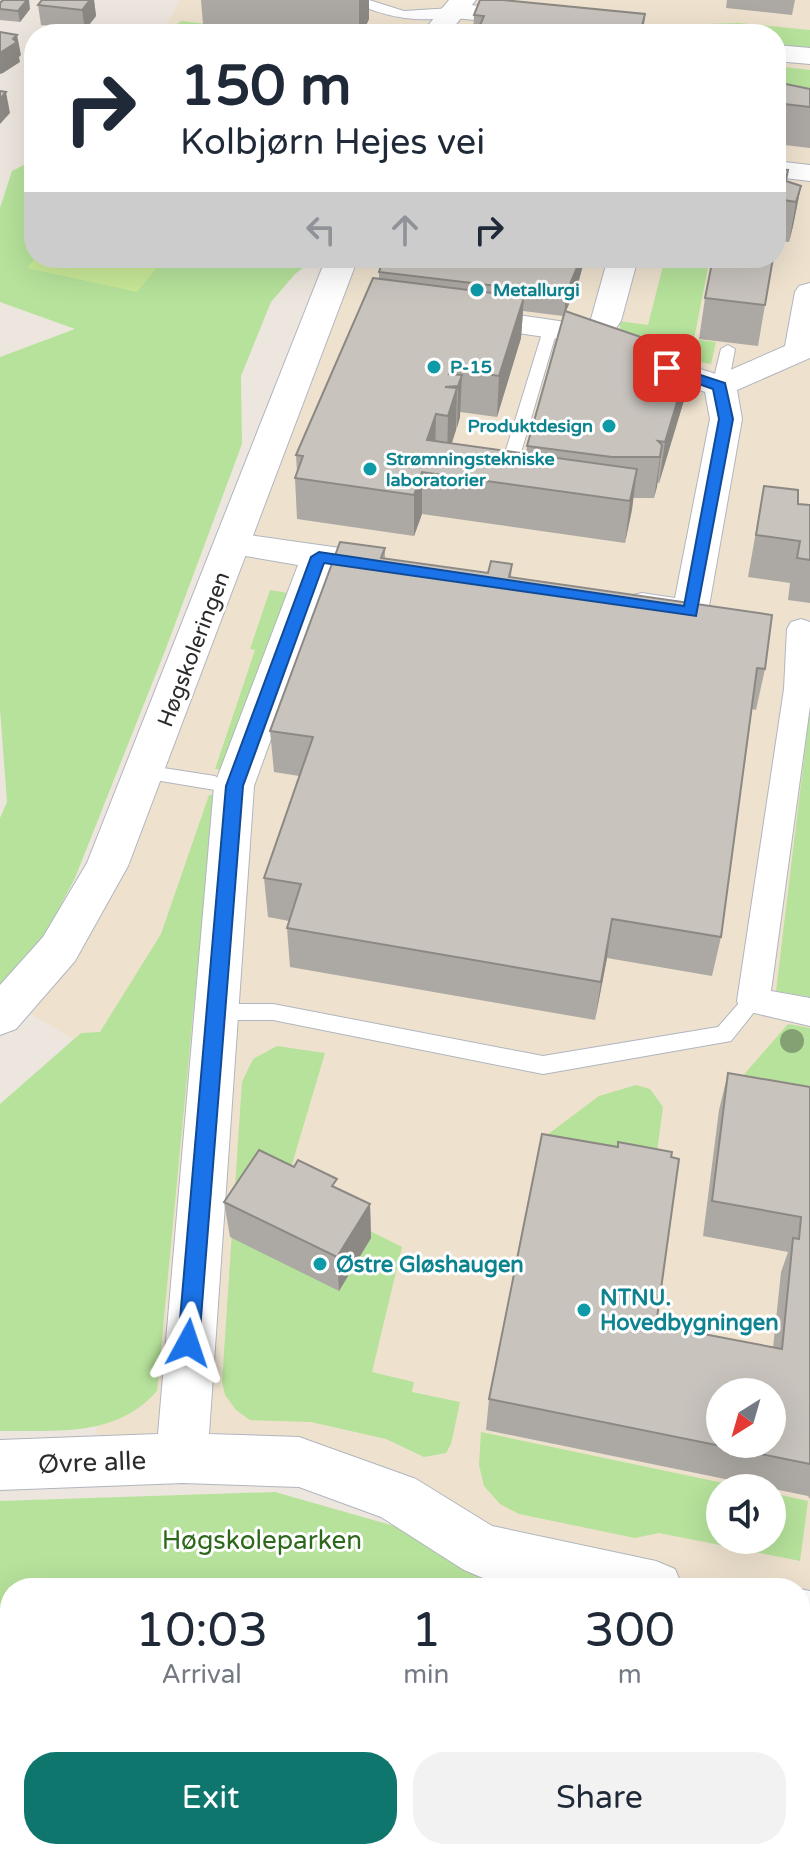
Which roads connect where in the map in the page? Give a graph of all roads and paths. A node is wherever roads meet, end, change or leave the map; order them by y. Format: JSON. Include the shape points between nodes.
{"nodes":[{"id":1,"x":360,"y":0,"type":"edge"},
{"id":2,"x":460,"y":3,"type":"edge"},
{"id":3,"x":442,"y":24,"type":"edge"},
{"id":4,"x":521,"y":24,"type":"edge"},
{"id":5,"x":786,"y":54,"type":"edge"},
{"id":6,"x":810,"y":56,"type":"edge"},
{"id":7,"x":786,"y":170,"type":"edge"},
{"id":8,"x":810,"y":173,"type":"edge"},
{"id":9,"x":338,"y":268,"type":"edge"},
{"id":10,"x":620,"y":268,"type":"edge"},
{"id":11,"x":810,"y":292,"type":"edge"},
{"id":12,"x":434,"y":312,"type":"edge"},
{"id":13,"x":551,"y":327,"type":"junction"},
{"id":14,"x":594,"y":335,"type":"junction"},
{"id":15,"x":728,"y":349,"type":"dead end"},
{"id":16,"x":720,"y":386,"type":"junction"},
{"id":17,"x":509,"y":466,"type":"edge"},
{"id":18,"x":234,"y":544,"type":"junction"},
{"id":19,"x":319,"y":557,"type":"junction"},
{"id":20,"x":374,"y":565,"type":"edge"},
{"id":21,"x":602,"y":599,"type":"edge"},
{"id":22,"x":795,"y":628,"type":"edge"},
{"id":23,"x":144,"y":772,"type":"junction"},
{"id":24,"x":215,"y":783,"type":"dead end"},
{"id":25,"x":753,"y":1001,"type":"junction"},
{"id":26,"x":215,"y":1012,"type":"junction"},
{"id":27,"x":810,"y":1012,"type":"edge"},
{"id":28,"x":0,"y":1016,"type":"edge"},
{"id":29,"x":183,"y":1458,"type":"junction"},
{"id":30,"x":0,"y":1465,"type":"edge"},
{"id":31,"x":569,"y":1578,"type":"edge"}],
"edges":[{"from":1,"to":2,"type":"lane","via":[[376,11],[421,16]]},
{"from":2,"to":3,"type":"street"},
{"from":2,"to":4,"type":"street"},
{"from":5,"to":6,"type":"street"},
{"from":7,"to":8,"type":"street"},
{"from":9,"to":18,"type":"street","name":"Høgskoleringen"},
{"from":10,"to":14,"type":"street","via":[[606,321]]},
{"from":11,"to":16,"type":"street","via":[[800,351]]},
{"from":12,"to":13,"type":"street"},
{"from":13,"to":14,"type":"street"},
{"from":13,"to":17,"type":"lane"},
{"from":14,"to":16,"type":"street","via":[[614,350]]},
{"from":15,"to":16,"type":"lane"},
{"from":16,"to":21,"type":"street","via":[[726,419],[704,614]]},
{"from":18,"to":19,"type":"street"},
{"from":18,"to":23,"type":"street","name":"Høgskoleringen"},
{"from":19,"to":20,"type":"street"},
{"from":19,"to":26,"type":"street","via":[[234,786]]},
{"from":22,"to":25,"type":"street","via":[[798,689]]},
{"from":23,"to":24,"type":"lane"},
{"from":23,"to":28,"type":"street","name":"Høgskoleringen","via":[[107,866],[59,949]]},
{"from":25,"to":26,"type":"lane","via":[[724,1035],[543,1065],[273,1012]]},
{"from":25,"to":27,"type":"street"},
{"from":26,"to":29,"type":"street"},
{"from":29,"to":30,"type":"street","name":"Øvre alle"},
{"from":29,"to":31,"type":"street","name":"Øvre alle","via":[[299,1462],[397,1497],[483,1551]]}]}
